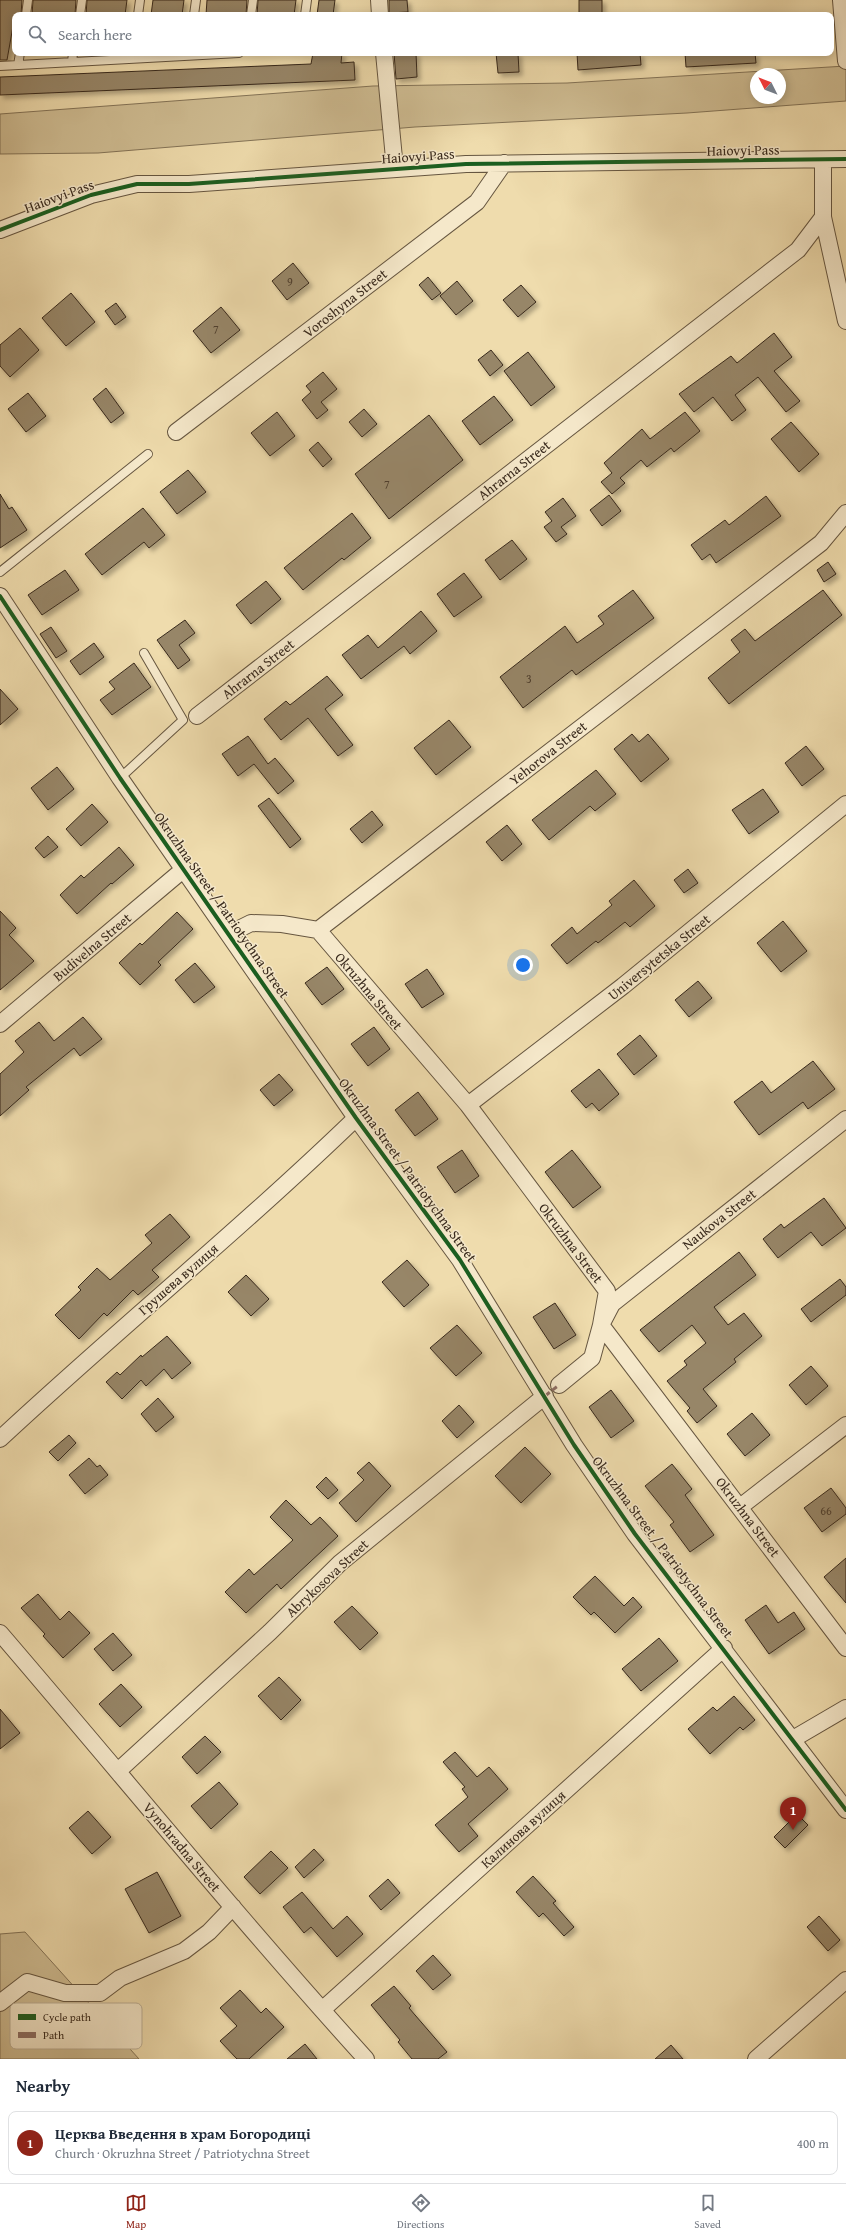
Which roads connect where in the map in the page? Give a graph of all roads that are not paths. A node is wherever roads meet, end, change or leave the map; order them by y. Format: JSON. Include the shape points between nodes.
{"nodes":[{"id":1,"x":28,"y":0,"type":"edge"},
{"id":2,"x":82,"y":0,"type":"edge"},
{"id":3,"x":140,"y":0,"type":"edge"},
{"id":4,"x":196,"y":0,"type":"edge"},
{"id":5,"x":253,"y":0,"type":"edge"},
{"id":6,"x":307,"y":0,"type":"edge"},
{"id":7,"x":379,"y":0,"type":"edge"},
{"id":8,"x":842,"y":0,"type":"edge"},
{"id":9,"x":26,"y":12,"type":"edge"},
{"id":10,"x":80,"y":12,"type":"edge"},
{"id":11,"x":138,"y":12,"type":"edge"},
{"id":12,"x":194,"y":12,"type":"edge"},
{"id":13,"x":251,"y":12,"type":"edge"},
{"id":14,"x":305,"y":12,"type":"edge"},
{"id":15,"x":380,"y":12,"type":"edge"},
{"id":16,"x":20,"y":56,"type":"edge"},
{"id":17,"x":73,"y":56,"type":"edge"},
{"id":18,"x":133,"y":56,"type":"edge"},
{"id":19,"x":384,"y":56,"type":"edge"},
{"id":20,"x":846,"y":61,"type":"edge"},
{"id":21,"x":72,"y":62,"type":"junction"},
{"id":22,"x":18,"y":65,"type":"junction"},
{"id":23,"x":0,"y":66,"type":"edge"},
{"id":24,"x":846,"y":158,"type":"edge"},
{"id":25,"x":823,"y":160,"type":"junction"},
{"id":26,"x":504,"y":163,"type":"junction"},
{"id":27,"x":395,"y":169,"type":"junction"},
{"id":28,"x":823,"y":217,"type":"junction"},
{"id":29,"x":0,"y":230,"type":"edge"},
{"id":30,"x":846,"y":321,"type":"edge"},
{"id":31,"x":176,"y":432,"type":"dead end"},
{"id":32,"x":148,"y":454,"type":"dead end"},
{"id":33,"x":846,"y":513,"type":"edge"},
{"id":34,"x":0,"y":572,"type":"edge"},
{"id":35,"x":0,"y":596,"type":"edge"},
{"id":36,"x":144,"y":653,"type":"dead end"},
{"id":37,"x":197,"y":716,"type":"dead end"},
{"id":38,"x":120,"y":778,"type":"junction"},
{"id":39,"x":846,"y":804,"type":"edge"},
{"id":40,"x":184,"y":869,"type":"junction"},
{"id":41,"x":318,"y":930,"type":"junction"},
{"id":42,"x":229,"y":934,"type":"junction"},
{"id":43,"x":0,"y":1024,"type":"edge"},
{"id":44,"x":468,"y":1105,"type":"junction"},
{"id":45,"x":356,"y":1118,"type":"junction"},
{"id":46,"x":846,"y":1119,"type":"edge"},
{"id":47,"x":601,"y":1325,"type":"junction"},
{"id":48,"x":559,"y":1385,"type":"dead end"},
{"id":49,"x":545,"y":1396,"type":"junction"},
{"id":50,"x":846,"y":1425,"type":"edge"},
{"id":51,"x":0,"y":1439,"type":"edge"},
{"id":52,"x":740,"y":1507,"type":"junction"},
{"id":53,"x":0,"y":1633,"type":"edge"},
{"id":54,"x":724,"y":1648,"type":"junction"},
{"id":55,"x":846,"y":1648,"type":"edge"},
{"id":56,"x":846,"y":1708,"type":"edge"},
{"id":57,"x":792,"y":1739,"type":"junction"},
{"id":58,"x":118,"y":1771,"type":"junction"},
{"id":59,"x":846,"y":1810,"type":"edge"},
{"id":60,"x":233,"y":1907,"type":"junction"},
{"id":61,"x":846,"y":1980,"type":"edge"},
{"id":62,"x":0,"y":2003,"type":"edge"},
{"id":63,"x":322,"y":2010,"type":"junction"},
{"id":64,"x":366,"y":2059,"type":"edge"},
{"id":65,"x":756,"y":2059,"type":"edge"}],
"edges":[{"from":1,"to":9,"type":"lane"},
{"from":2,"to":10,"type":"lane"},
{"from":3,"to":11,"type":"lane"},
{"from":4,"to":12,"type":"lane"},
{"from":5,"to":13,"type":"lane"},
{"from":6,"to":14,"type":"lane"},
{"from":7,"to":15,"type":"street"},
{"from":8,"to":20,"type":"street"},
{"from":16,"to":22,"type":"lane"},
{"from":17,"to":21,"type":"lane"},
{"from":18,"to":21,"type":"lane"},
{"from":19,"to":27,"type":"street"},
{"from":21,"to":22,"type":"lane"},
{"from":22,"to":23,"type":"lane"},
{"from":24,"to":25,"type":"street","name":"Haiovyi Pass"},
{"from":25,"to":26,"type":"street","name":"Haiovyi Pass"},
{"from":25,"to":28,"type":"street"},
{"from":26,"to":27,"type":"street","name":"Haiovyi Pass"},
{"from":26,"to":31,"type":"street","name":"Voroshyna Street","via":[[476,202]]},
{"from":27,"to":29,"type":"street","name":"Haiovyi Pass","via":[[189,184],[137,184],[91,195]]},
{"from":28,"to":30,"type":"street"},
{"from":28,"to":37,"type":"street","name":"Ahrarna Street","via":[[798,250]]},
{"from":32,"to":34,"type":"lane"},
{"from":33,"to":41,"type":"street","name":"Yehorova Street","via":[[821,543]]},
{"from":35,"to":38,"type":"street","name":"Okruzhna Street / Patriotychna Street"},
{"from":36,"to":38,"type":"lane","via":[[183,720]]},
{"from":38,"to":40,"type":"street","name":"Okruzhna Street / Patriotychna Street"},
{"from":39,"to":44,"type":"street","name":"Universytetska Street","via":[[623,986]]},
{"from":40,"to":42,"type":"street","name":"Okruzhna Street / Patriotychna Street"},
{"from":40,"to":43,"type":"street","name":"Budivelna Street"},
{"from":41,"to":42,"type":"street","via":[[282,924],[251,923]]},
{"from":41,"to":44,"type":"street","name":"Okruzhna Street"},
{"from":42,"to":45,"type":"street","name":"Okruzhna Street / Patriotychna Street"},
{"from":44,"to":47,"type":"street","name":"Okruzhna Street","via":[[607,1291]]},
{"from":45,"to":49,"type":"street","name":"Okruzhna Street / Patriotychna Street","via":[[460,1260]]},
{"from":45,"to":51,"type":"street","name":"Грушева вулиця","via":[[308,1164]]},
{"from":46,"to":47,"type":"street","name":"Naukova Street","via":[[623,1294],[612,1304]]},
{"from":47,"to":48,"type":"street","via":[[592,1358]]},
{"from":47,"to":52,"type":"street","name":"Okruzhna Street"},
{"from":49,"to":54,"type":"street","name":"Okruzhna Street / Patriotychna Street","via":[[574,1445],[636,1534]]},
{"from":49,"to":58,"type":"street","name":"Abrykosova Street","via":[[340,1563],[270,1632]]},
{"from":50,"to":52,"type":"street"},
{"from":52,"to":55,"type":"street","name":"Okruzhna Street"},
{"from":53,"to":58,"type":"street","name":"Vynohradna Street"},
{"from":54,"to":57,"type":"street","name":"Okruzhna Street / Patriotychna Street"},
{"from":54,"to":63,"type":"street","name":"Калинова вулиця"},
{"from":56,"to":57,"type":"street"},
{"from":57,"to":59,"type":"street","name":"Okruzhna Street / Patriotychna Street"},
{"from":58,"to":60,"type":"street","name":"Vynohradna Street"},
{"from":60,"to":62,"type":"street","via":[[184,1951],[120,1978],[100,1993],[65,1993],[27,1982]]},
{"from":60,"to":63,"type":"street","name":"Vynohradna Street"},
{"from":61,"to":65,"type":"street"},
{"from":63,"to":64,"type":"street","name":"Vynohradna Street"}]}
